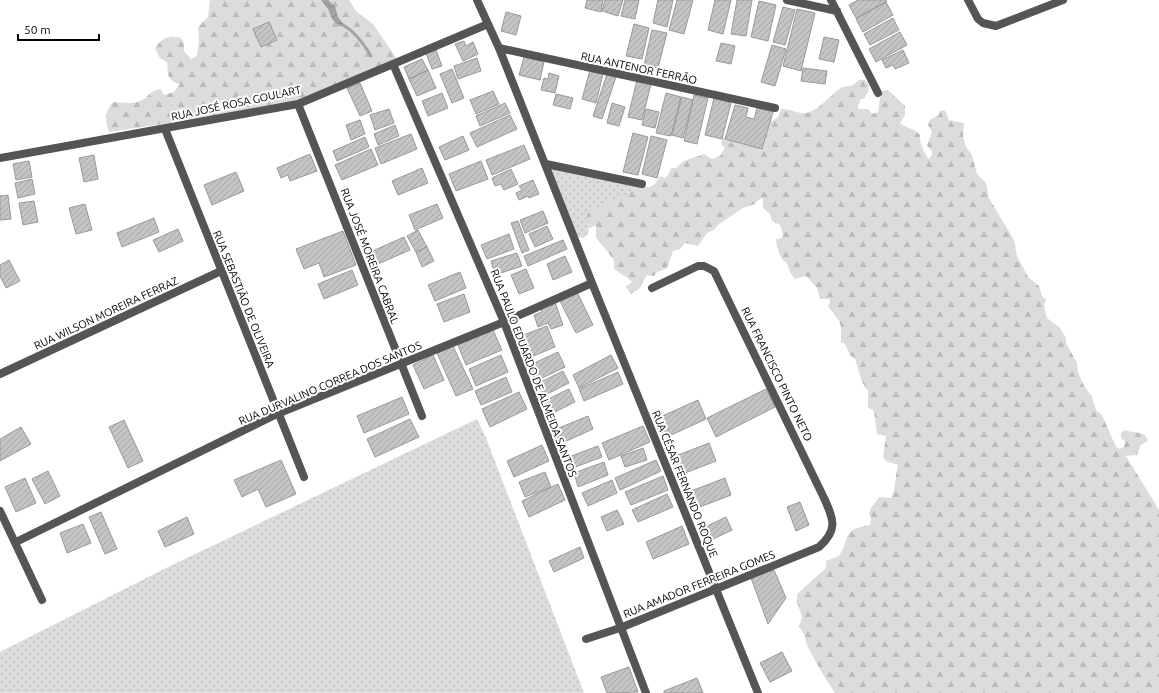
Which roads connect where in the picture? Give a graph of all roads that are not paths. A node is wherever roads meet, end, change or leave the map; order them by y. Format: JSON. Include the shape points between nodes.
{"nodes":[{"id":1,"x":477,"y":0,"type":"edge"},
{"id":2,"x":787,"y":0,"type":"edge"},
{"id":3,"x":831,"y":0,"type":"edge"},
{"id":4,"x":968,"y":0,"type":"edge"},
{"id":5,"x":1063,"y":0,"type":"edge"},
{"id":6,"x":836,"y":10,"type":"junction"},
{"id":7,"x":488,"y":24,"type":"junction"},
{"id":8,"x":499,"y":48,"type":"junction"},
{"id":9,"x":393,"y":64,"type":"junction"},
{"id":10,"x":878,"y":93,"type":"dead end"},
{"id":11,"x":298,"y":104,"type":"junction"},
{"id":12,"x":775,"y":108,"type":"dead end"},
{"id":13,"x":165,"y":129,"type":"junction"},
{"id":14,"x":0,"y":158,"type":"edge"},
{"id":15,"x":546,"y":164,"type":"junction"},
{"id":16,"x":642,"y":184,"type":"dead end"},
{"id":17,"x":220,"y":271,"type":"junction"},
{"id":18,"x":592,"y":284,"type":"junction"},
{"id":19,"x":652,"y":288,"type":"dead end"},
{"id":20,"x":504,"y":322,"type":"junction"},
{"id":21,"x":400,"y":364,"type":"junction"},
{"id":22,"x":0,"y":374,"type":"edge"},
{"id":23,"x":278,"y":414,"type":"junction"},
{"id":24,"x":422,"y":416,"type":"dead end"},
{"id":25,"x":304,"y":476,"type":"dead end"},
{"id":26,"x":0,"y":511,"type":"edge"},
{"id":27,"x":16,"y":542,"type":"junction"},
{"id":28,"x":819,"y":547,"type":"joint"},
{"id":29,"x":716,"y":589,"type":"junction"},
{"id":30,"x":42,"y":600,"type":"dead end"},
{"id":31,"x":620,"y":628,"type":"junction"},
{"id":32,"x":586,"y":639,"type":"dead end"},
{"id":33,"x":646,"y":693,"type":"edge"},
{"id":34,"x":758,"y":693,"type":"edge"}],
"edges":[{"from":1,"to":7,"type":"street","name":"RUA CÉSAR FERNANDO ROQUE"},
{"from":2,"to":6,"type":"street"},
{"from":3,"to":6,"type":"street"},
{"from":4,"to":5,"type":"street","via":[[983,24],[996,26]]},
{"from":6,"to":10,"type":"street"},
{"from":7,"to":8,"type":"street","name":"RUA CÉSAR FERNANDO ROQUE"},
{"from":7,"to":9,"type":"street","name":"RUA JOSÉ ROSA GOULART"},
{"from":8,"to":12,"type":"street","name":"RUA ANTENOR FERRÃO"},
{"from":8,"to":15,"type":"street","name":"RUA CÉSAR FERNANDO ROQUE"},
{"from":9,"to":11,"type":"street","name":"RUA JOSÉ ROSA GOULART"},
{"from":9,"to":20,"type":"street","name":"RUA PAULO EDUARDO DE ALMEIDA SANTOS"},
{"from":11,"to":13,"type":"street","name":"RUA JOSÉ ROSA GOULART"},
{"from":11,"to":21,"type":"street","name":"RUA JOSÉ MOREIRA CABRAL"},
{"from":13,"to":14,"type":"street","name":"RUA JOSÉ ROSA GOULART"},
{"from":13,"to":17,"type":"street","name":"RUA SEBASTIÃO DE OLIVEIRA"},
{"from":15,"to":16,"type":"street"},
{"from":15,"to":18,"type":"street","name":"RUA CÉSAR FERNANDO ROQUE"},
{"from":17,"to":22,"type":"street","name":"RUA WILSON MOREIRA FERRAZ"},
{"from":17,"to":23,"type":"street","name":"RUA SEBASTIÃO DE OLIVEIRA"},
{"from":18,"to":20,"type":"street","name":"RUA DURVALINO CORREA DOS SANTOS"},
{"from":18,"to":29,"type":"street","name":"RUA CÉSAR FERNANDO ROQUE"},
{"from":19,"to":28,"type":"street","name":"RUA FRANCISCO PINTO NETO","via":[[698,266],[711,268],[717,275],[832,514],[830,538]]},
{"from":20,"to":21,"type":"street","name":"RUA DURVALINO CORREA DOS SANTOS"},
{"from":20,"to":31,"type":"street","name":"RUA PAULO EDUARDO DE ALMEIDA SANTOS"},
{"from":21,"to":23,"type":"street","name":"RUA DURVALINO CORREA DOS SANTOS"},
{"from":21,"to":24,"type":"street","name":"RUA JOSÉ MOREIRA CABRAL"},
{"from":23,"to":25,"type":"street","name":"RUA SEBASTIÃO DE OLIVEIRA"},
{"from":23,"to":27,"type":"street","name":"RUA DURVALINO CORREA DOS SANTOS"},
{"from":26,"to":27,"type":"street"},
{"from":27,"to":30,"type":"street"},
{"from":28,"to":29,"type":"street","name":"RUA AMADOR FERREIRA GOMES"},
{"from":29,"to":31,"type":"street","name":"RUA AMADOR FERREIRA GOMES"},
{"from":29,"to":34,"type":"street","name":"RUA CÉSAR FERNANDO ROQUE"},
{"from":31,"to":32,"type":"street","name":"RUA AMADOR FERREIRA GOMES"},
{"from":31,"to":33,"type":"street","name":"RUA PAULO EDUARDO DE ALMEIDA SANTOS"}]}
